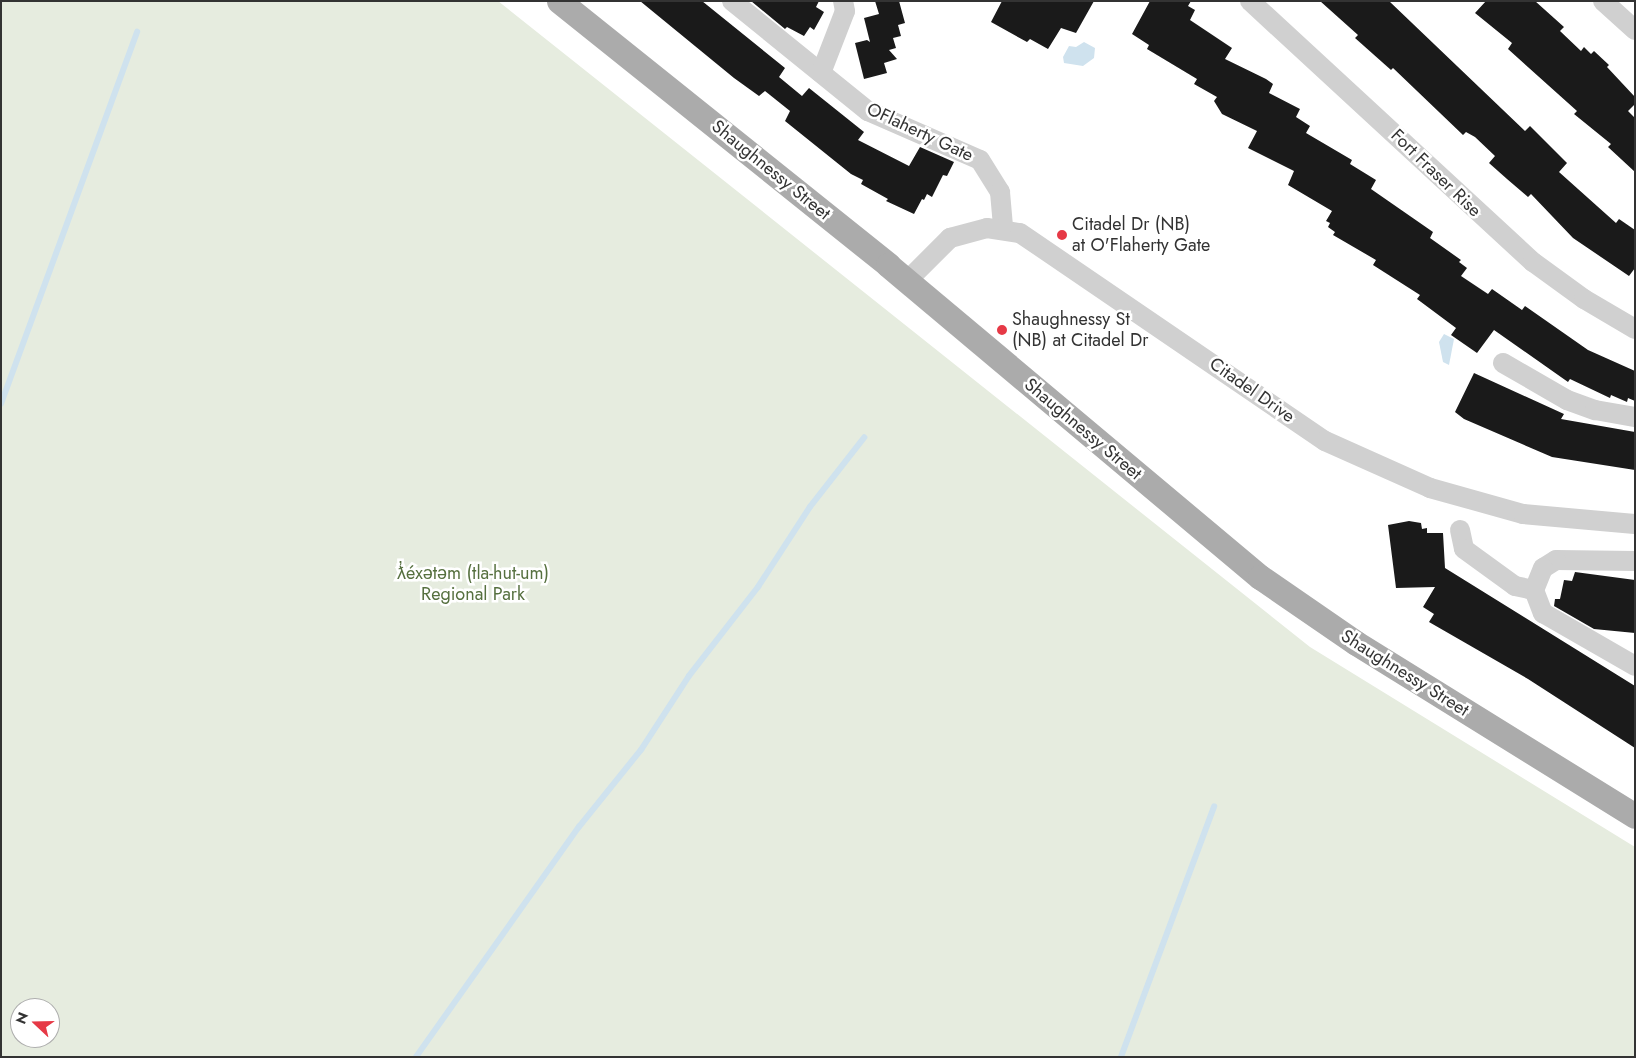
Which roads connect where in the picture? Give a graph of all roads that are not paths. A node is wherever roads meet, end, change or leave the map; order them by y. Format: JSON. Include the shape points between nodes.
{"nodes":[{"id":1,"x":560,"y":1,"type":"edge"},
{"id":2,"x":732,"y":1,"type":"edge"},
{"id":3,"x":843,"y":1,"type":"edge"},
{"id":4,"x":1250,"y":1,"type":"edge"},
{"id":5,"x":1603,"y":1,"type":"edge"},
{"id":6,"x":1635,"y":30,"type":"edge"},
{"id":7,"x":821,"y":73,"type":"junction"},
{"id":8,"x":1003,"y":229,"type":"junction"},
{"id":9,"x":907,"y":281,"type":"junction"},
{"id":10,"x":1635,"y":329,"type":"edge"},
{"id":11,"x":1503,"y":363,"type":"dead end"},
{"id":12,"x":1635,"y":416,"type":"edge"},
{"id":13,"x":1635,"y":524,"type":"edge"},
{"id":14,"x":1460,"y":530,"type":"dead end"},
{"id":15,"x":1635,"y":561,"type":"edge"},
{"id":16,"x":1534,"y":590,"type":"junction"},
{"id":17,"x":1635,"y":666,"type":"edge"},
{"id":18,"x":1635,"y":816,"type":"edge"}],
"edges":[{"from":1,"to":9,"type":"main road","name":"Shaughnessy Street"},
{"from":2,"to":7,"type":"street","name":"OFlaherty Gate"},
{"from":3,"to":7,"type":"street","via":[[845,10]]},
{"from":4,"to":10,"type":"street","name":"Fort Fraser Rise","via":[[1533,262],[1584,299]]},
{"from":5,"to":6,"type":"street"},
{"from":7,"to":8,"type":"street","name":"OFlaherty Gate","via":[[868,111],[980,160],[1000,192]]},
{"from":8,"to":9,"type":"street","name":"Citadel Drive","via":[[968,232],[950,238]]},
{"from":8,"to":13,"type":"street","name":"Citadel Drive","via":[[1036,241],[1325,441],[1430,488],[1523,514]]},
{"from":9,"to":18,"type":"main road","name":"Shaughnessy Street","via":[[1277,589],[1376,656]]},
{"from":11,"to":12,"type":"street","via":[[1567,400],[1595,410]]},
{"from":14,"to":16,"type":"street","via":[[1464,550],[1516,586]]},
{"from":15,"to":16,"type":"street","via":[[1556,560],[1544,568]]},
{"from":16,"to":17,"type":"street","via":[[1543,613]]}]}
